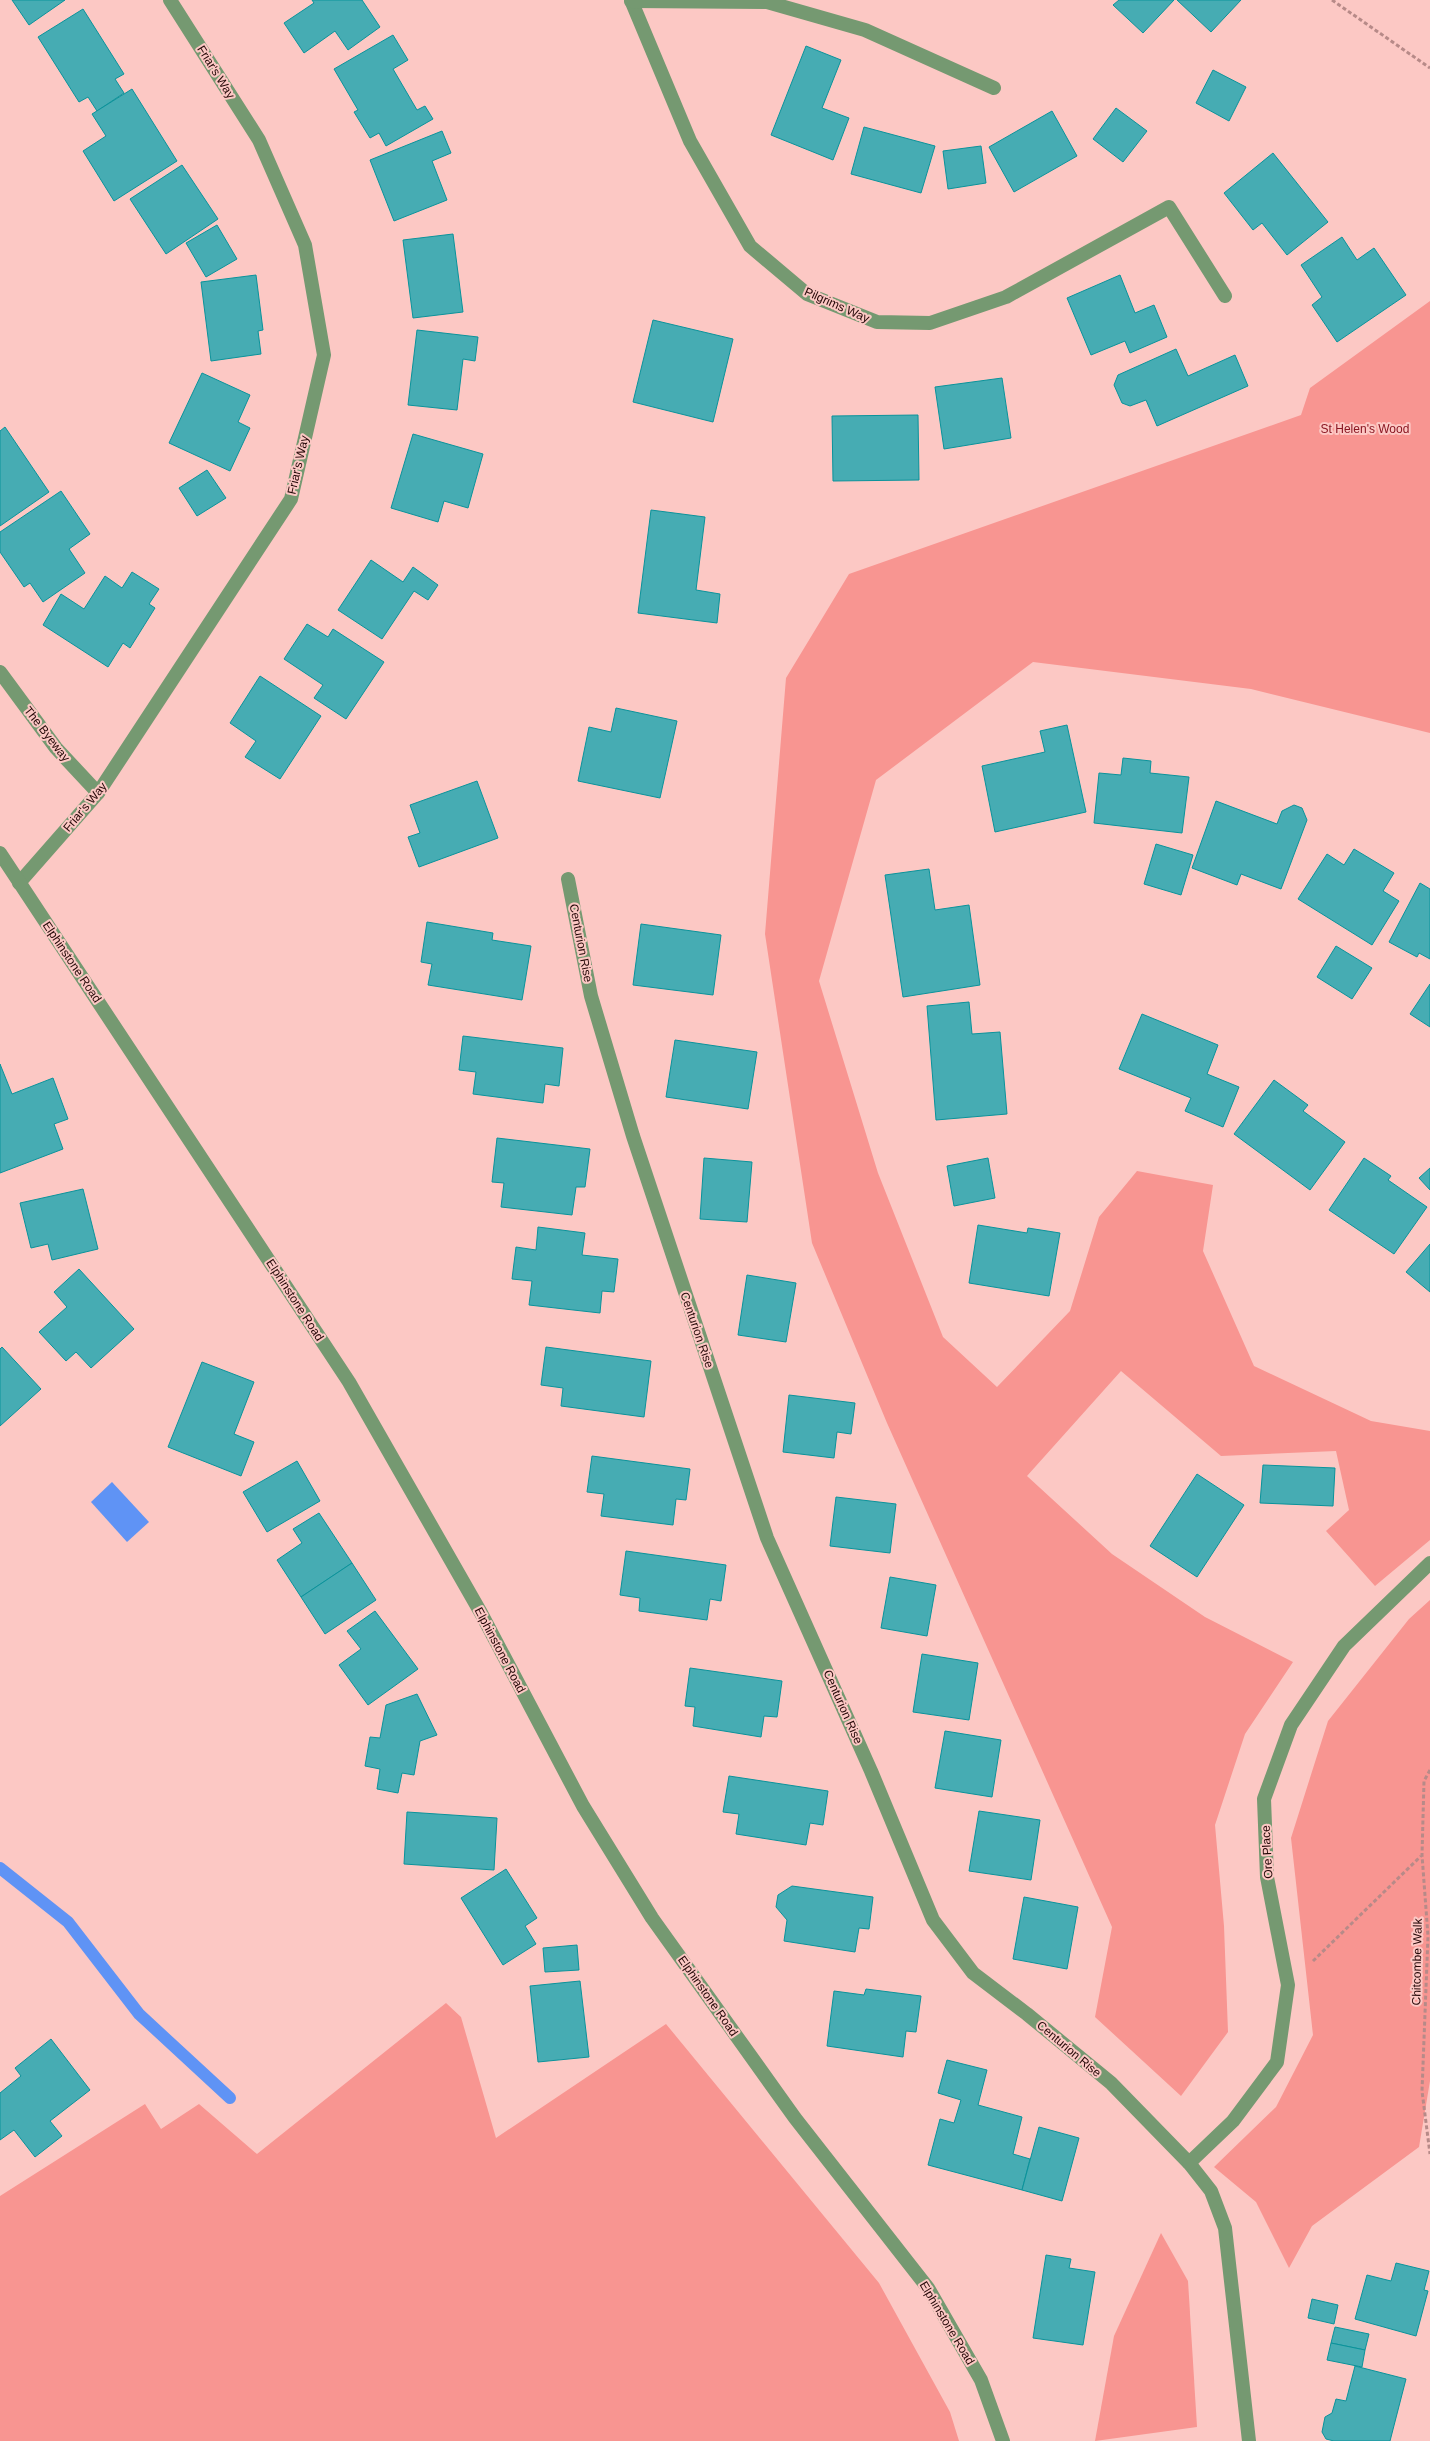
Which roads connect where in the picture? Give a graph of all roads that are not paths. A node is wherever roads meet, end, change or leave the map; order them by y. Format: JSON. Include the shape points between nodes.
{"nodes":[{"id":1,"x":170,"y":0,"type":"edge"},
{"id":2,"x":631,"y":0,"type":"edge"},
{"id":3,"x":994,"y":88,"type":"dead end"},
{"id":4,"x":1225,"y":296,"type":"dead end"},
{"id":5,"x":0,"y":672,"type":"edge"},
{"id":6,"x":98,"y":793,"type":"junction"},
{"id":7,"x":0,"y":853,"type":"edge"},
{"id":8,"x":568,"y":879,"type":"dead end"},
{"id":9,"x":19,"y":883,"type":"junction"},
{"id":10,"x":1430,"y":1563,"type":"edge"},
{"id":11,"x":1189,"y":2163,"type":"junction"},
{"id":12,"x":1003,"y":2441,"type":"edge"},
{"id":13,"x":1249,"y":2441,"type":"edge"}],
"edges":[{"from":1,"to":6,"type":"street","name":"Friar's Way","via":[[259,140],[298,228],[305,245],[324,355],[291,499]]},
{"from":2,"to":3,"type":"street","name":"Pilgrims Way","via":[[767,2],[865,30]]},
{"from":2,"to":4,"type":"street","name":"Pilgrims Way","via":[[690,141],[750,246],[806,294],[877,322],[930,323],[1006,297],[1169,207]]},
{"from":5,"to":6,"type":"street","name":"The Byeway","via":[[56,748]]},
{"from":6,"to":9,"type":"street","name":"Friar's Way"},
{"from":7,"to":9,"type":"street","name":"Elphinstone Road"},
{"from":8,"to":11,"type":"street","name":"Centurion Rise","via":[[591,996],[627,1117],[767,1538],[871,1771],[933,1920],[972,1973],[1111,2083]]},
{"from":9,"to":12,"type":"street","name":"Elphinstone Road","via":[[349,1382],[481,1613],[583,1806],[652,1918],[795,2118],[928,2288],[981,2380]]},
{"from":10,"to":11,"type":"street","name":"Ore Place","via":[[1344,1646],[1291,1725],[1264,1799],[1267,1877],[1288,1985],[1277,2062],[1233,2121]]},
{"from":11,"to":13,"type":"street","name":"Centurion Rise","via":[[1211,2191],[1225,2228]]}]}
